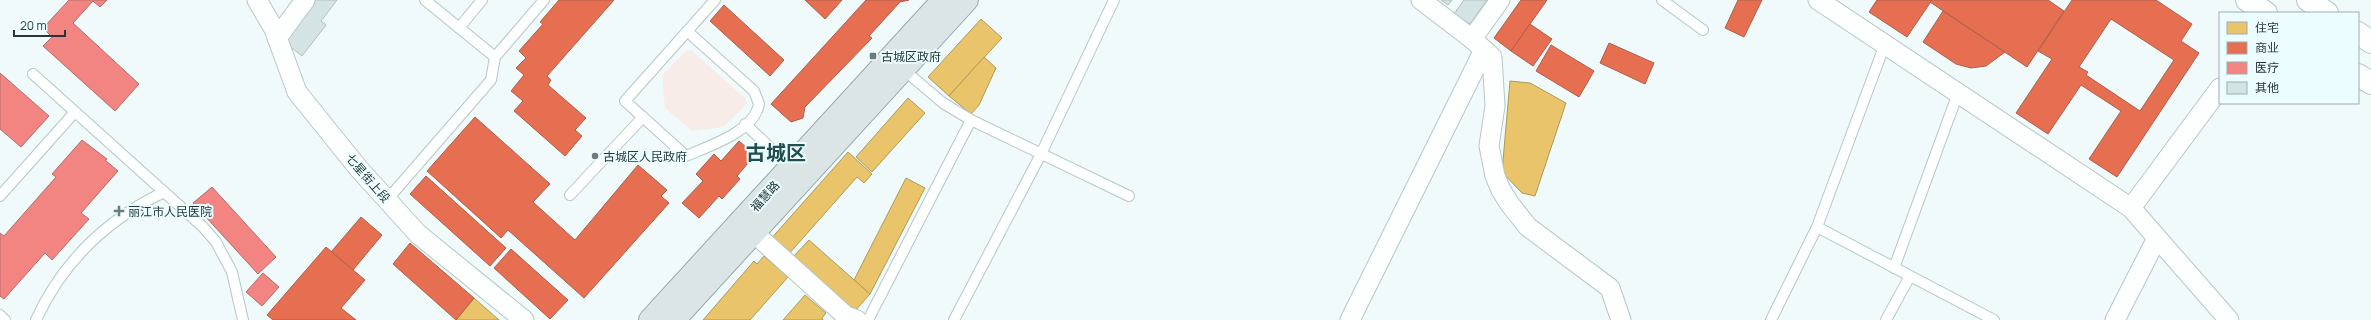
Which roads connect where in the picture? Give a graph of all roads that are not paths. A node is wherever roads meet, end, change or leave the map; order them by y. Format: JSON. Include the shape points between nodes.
{"nodes":[{"id":1,"x":256,"y":0,"type":"edge"},
{"id":2,"x":305,"y":0,"type":"edge"},
{"id":3,"x":425,"y":0,"type":"edge"},
{"id":4,"x":482,"y":0,"type":"edge"},
{"id":5,"x":544,"y":0,"type":"edge"},
{"id":6,"x":715,"y":0,"type":"edge"},
{"id":7,"x":943,"y":0,"type":"edge"},
{"id":8,"x":967,"y":0,"type":"edge"},
{"id":9,"x":1114,"y":0,"type":"edge"},
{"id":10,"x":1421,"y":0,"type":"edge"},
{"id":11,"x":1500,"y":0,"type":"edge"},
{"id":12,"x":1662,"y":0,"type":"edge"},
{"id":13,"x":1818,"y":0,"type":"edge"},
{"id":14,"x":2247,"y":0,"type":"edge"},
{"id":15,"x":2265,"y":12,"type":"edge"},
{"id":16,"x":459,"y":28,"type":"junction"},
{"id":17,"x":1703,"y":30,"type":"dead end"},
{"id":18,"x":687,"y":31,"type":"junction"},
{"id":19,"x":2359,"y":35,"type":"edge"},
{"id":20,"x":277,"y":38,"type":"junction"},
{"id":21,"x":2371,"y":42,"type":"edge"},
{"id":22,"x":1478,"y":44,"type":"junction"},
{"id":23,"x":1885,"y":44,"type":"junction"},
{"id":24,"x":495,"y":57,"type":"junction"},
{"id":25,"x":904,"y":70,"type":"junction"},
{"id":26,"x":33,"y":74,"type":"dead end"},
{"id":27,"x":2359,"y":75,"type":"edge"},
{"id":28,"x":2371,"y":83,"type":"edge"},
{"id":29,"x":2219,"y":89,"type":"edge"},
{"id":30,"x":1958,"y":93,"type":"junction"},
{"id":31,"x":75,"y":112,"type":"junction"},
{"id":32,"x":643,"y":117,"type":"junction"},
{"id":33,"x":971,"y":120,"type":"junction"},
{"id":34,"x":745,"y":124,"type":"junction"},
{"id":35,"x":1041,"y":154,"type":"junction"},
{"id":36,"x":791,"y":167,"type":"junction"},
{"id":37,"x":164,"y":192,"type":"junction"},
{"id":38,"x":570,"y":195,"type":"dead end"},
{"id":39,"x":0,"y":196,"type":"edge"},
{"id":40,"x":1129,"y":196,"type":"dead end"},
{"id":41,"x":386,"y":200,"type":"junction"},
{"id":42,"x":2131,"y":208,"type":"junction"},
{"id":43,"x":1817,"y":227,"type":"junction"},
{"id":44,"x":754,"y":233,"type":"junction"},
{"id":45,"x":2157,"y":238,"type":"junction"},
{"id":46,"x":1894,"y":268,"type":"junction"},
{"id":47,"x":1910,"y":276,"type":"junction"},
{"id":48,"x":0,"y":315,"type":"edge"},
{"id":49,"x":850,"y":319,"type":"edge"},
{"id":50,"x":5,"y":320,"type":"edge"},
{"id":51,"x":36,"y":320,"type":"edge"},
{"id":52,"x":243,"y":320,"type":"edge"},
{"id":53,"x":524,"y":320,"type":"edge"},
{"id":54,"x":650,"y":320,"type":"edge"},
{"id":55,"x":674,"y":320,"type":"edge"},
{"id":56,"x":868,"y":320,"type":"edge"},
{"id":57,"x":954,"y":320,"type":"edge"},
{"id":58,"x":1350,"y":320,"type":"edge"},
{"id":59,"x":1620,"y":320,"type":"edge"},
{"id":60,"x":1771,"y":320,"type":"edge"},
{"id":61,"x":1886,"y":320,"type":"edge"},
{"id":62,"x":1994,"y":320,"type":"edge"},
{"id":63,"x":2115,"y":320,"type":"edge"},
{"id":64,"x":2229,"y":320,"type":"edge"}],
"edges":[{"from":1,"to":20,"type":"street","name":"七星街上段"},
{"from":2,"to":20,"type":"street"},
{"from":3,"to":16,"type":"lane"},
{"from":4,"to":16,"type":"lane"},
{"from":5,"to":24,"type":"lane"},
{"from":6,"to":18,"type":"lane"},
{"from":7,"to":36,"type":"main road","name":"福慧路"},
{"from":8,"to":25,"type":"main road","name":"福慧路"},
{"from":9,"to":35,"type":"lane"},
{"from":10,"to":22,"type":"street"},
{"from":11,"to":22,"type":"street"},
{"from":12,"to":17,"type":"lane"},
{"from":13,"to":23,"type":"street"},
{"from":14,"to":15,"type":"main road"},
{"from":16,"to":24,"type":"lane"},
{"from":18,"to":32,"type":"lane","via":[[625,101]]},
{"from":18,"to":34,"type":"lane","via":[[757,95],[758,108]]},
{"from":19,"to":21,"type":"main road"},
{"from":20,"to":41,"type":"street","name":"七星街上段","via":[[297,92]]},
{"from":22,"to":58,"type":"street"},
{"from":22,"to":59,"type":"street","via":[[1492,57],[1495,106],[1489,146],[1501,190],[1528,227],[1610,288]]},
{"from":23,"to":30,"type":"street"},
{"from":23,"to":43,"type":"lane"},
{"from":24,"to":41,"type":"lane","via":[[491,80]]},
{"from":25,"to":33,"type":"lane","via":[[942,103]]},
{"from":25,"to":44,"type":"main road","name":"福慧路"},
{"from":26,"to":31,"type":"lane"},
{"from":27,"to":28,"type":"main road"},
{"from":29,"to":42,"type":"street"},
{"from":30,"to":42,"type":"street"},
{"from":30,"to":46,"type":"lane"},
{"from":31,"to":37,"type":"lane"},
{"from":31,"to":39,"type":"lane"},
{"from":32,"to":34,"type":"lane","via":[[686,156],[735,134]]},
{"from":32,"to":38,"type":"lane"},
{"from":33,"to":35,"type":"lane"},
{"from":33,"to":56,"type":"lane"},
{"from":34,"to":36,"type":"lane"},
{"from":35,"to":40,"type":"lane"},
{"from":35,"to":57,"type":"lane"},
{"from":36,"to":54,"type":"main road","name":"福慧路"},
{"from":37,"to":51,"type":"lane","via":[[122,214],[86,245],[58,280]]},
{"from":37,"to":52,"type":"lane","via":[[204,227],[216,242],[232,272]]},
{"from":41,"to":53,"type":"street","name":"七星街上段","via":[[418,234]]},
{"from":42,"to":45,"type":"street"},
{"from":43,"to":46,"type":"lane"},
{"from":43,"to":60,"type":"lane"},
{"from":44,"to":49,"type":"street"},
{"from":44,"to":55,"type":"main road","name":"福慧路"},
{"from":45,"to":63,"type":"street"},
{"from":45,"to":64,"type":"street"},
{"from":46,"to":47,"type":"lane"},
{"from":47,"to":61,"type":"lane"},
{"from":47,"to":62,"type":"lane"},
{"from":48,"to":50,"type":"lane"}]}
